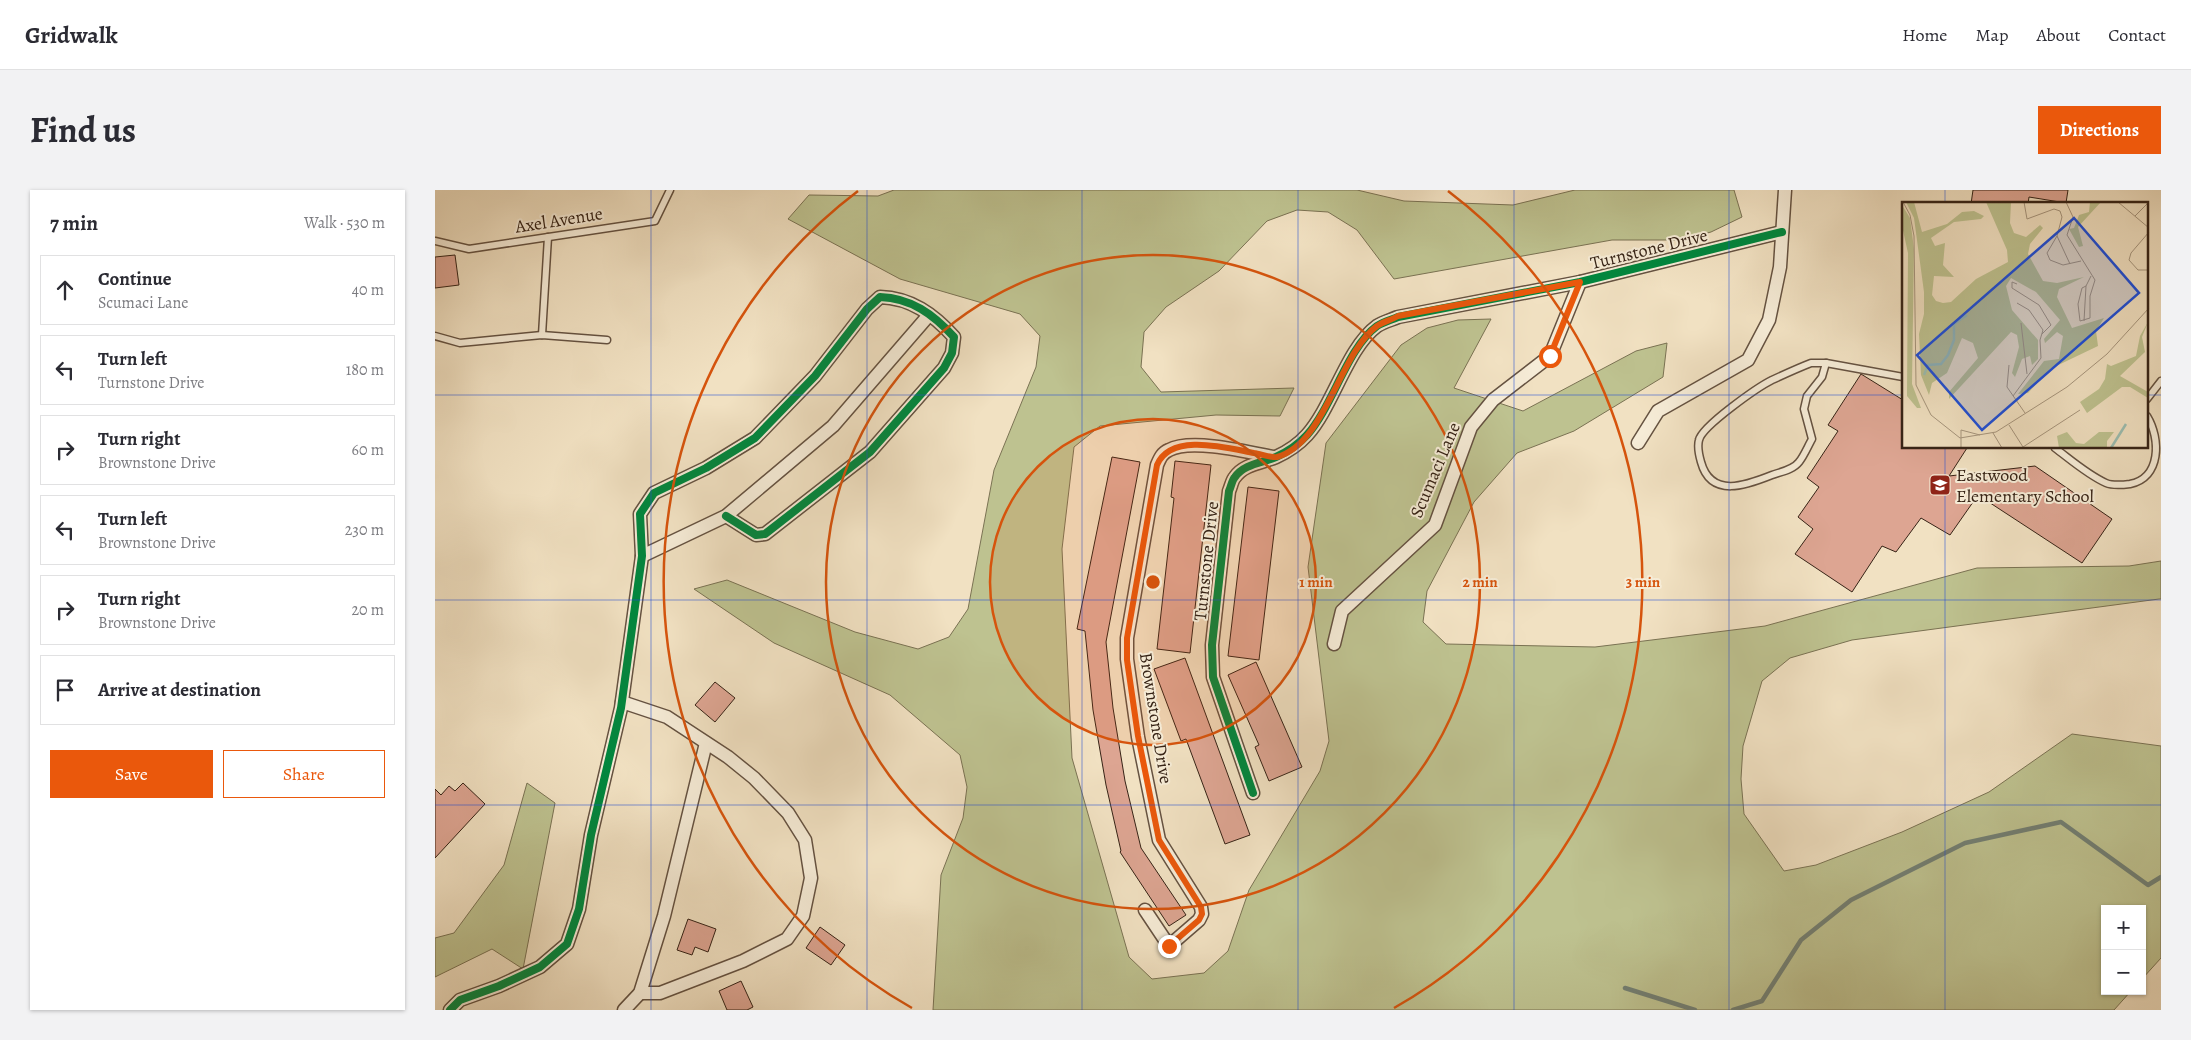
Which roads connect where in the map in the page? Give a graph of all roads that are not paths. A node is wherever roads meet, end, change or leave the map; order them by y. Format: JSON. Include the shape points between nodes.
{"nodes":[{"id":1,"x":670,"y":190,"type":"edge"},
{"id":2,"x":1785,"y":190,"type":"edge"},
{"id":3,"x":1782,"y":232,"type":"junction"},
{"id":4,"x":548,"y":237,"type":"junction"},
{"id":5,"x":435,"y":241,"type":"edge"},
{"id":6,"x":1580,"y":282,"type":"junction"},
{"id":7,"x":929,"y":315,"type":"junction"},
{"id":8,"x":543,"y":335,"type":"junction"},
{"id":9,"x":435,"y":336,"type":"edge"},
{"id":10,"x":607,"y":340,"type":"dead end"},
{"id":11,"x":1827,"y":362,"type":"junction"},
{"id":12,"x":1902,"y":377,"type":"edge"},
{"id":13,"x":2161,"y":382,"type":"edge"},
{"id":14,"x":2149,"y":397,"type":"edge"},
{"id":15,"x":2149,"y":420,"type":"edge"},
{"id":16,"x":1638,"y":443,"type":"dead end"},
{"id":17,"x":2056,"y":449,"type":"edge"},
{"id":18,"x":2160,"y":453,"type":"edge"},
{"id":19,"x":1276,"y":457,"type":"junction"},
{"id":20,"x":727,"y":516,"type":"junction"},
{"id":21,"x":642,"y":556,"type":"junction"},
{"id":22,"x":1334,"y":644,"type":"dead end"},
{"id":23,"x":622,"y":702,"type":"junction"},
{"id":24,"x":706,"y":743,"type":"junction"},
{"id":25,"x":1253,"y":793,"type":"dead end"},
{"id":26,"x":1145,"y":910,"type":"dead end"},
{"id":27,"x":640,"y":993,"type":"junction"},
{"id":28,"x":449,"y":1010,"type":"edge"},
{"id":29,"x":623,"y":1010,"type":"edge"}],
"edges":[{"from":1,"to":4,"type":"lane","name":"Axel Avenue","via":[[655,220]]},
{"from":2,"to":3,"type":"street"},
{"from":3,"to":6,"type":"street","name":"Turnstone Drive"},
{"from":3,"to":16,"type":"street","via":[[1780,267],[1769,320],[1748,360],[1658,411]]},
{"from":4,"to":5,"type":"lane","name":"Axel Avenue","via":[[469,249]]},
{"from":4,"to":8,"type":"lane"},
{"from":6,"to":19,"type":"street","name":"Turnstone Drive","via":[[1398,316],[1377,326],[1352,357],[1307,435]]},
{"from":6,"to":22,"type":"street","name":"Scumaci Lane","via":[[1550,356],[1493,400],[1471,427],[1435,525],[1342,611]]},
{"from":7,"to":20,"type":"street","via":[[833,426]]},
{"from":7,"to":20,"type":"street","via":[[954,337],[953,353],[944,368],[870,452],[765,534],[756,535]]},
{"from":7,"to":21,"type":"street","via":[[898,298],[880,298],[867,309],[815,376],[755,438],[706,468],[654,493],[640,514]]},
{"from":8,"to":9,"type":"lane","via":[[460,343]]},
{"from":8,"to":10,"type":"lane"},
{"from":11,"to":11,"type":"lane","via":[[1811,363],[1771,380],[1713,422],[1699,440],[1698,451],[1707,476],[1728,487],[1740,486],[1788,470],[1799,463],[1812,439],[1804,408],[1807,396],[1822,377]]},
{"from":11,"to":12,"type":"lane"},
{"from":13,"to":14,"type":"lane"},
{"from":15,"to":18,"type":"lane"},
{"from":17,"to":18,"type":"lane","via":[[2107,483],[2121,485],[2142,480],[2151,474]]},
{"from":19,"to":25,"type":"street","name":"Turnstone Drive","via":[[1246,468],[1234,477],[1229,491],[1212,645],[1213,676]]},
{"from":19,"to":26,"type":"street","name":"Brownstone Drive","via":[[1185,446],[1170,449],[1161,456],[1157,465],[1127,638],[1127,660],[1159,840],[1201,907],[1202,914],[1169,946]]},
{"from":20,"to":21,"type":"street"},
{"from":21,"to":23,"type":"street"},
{"from":23,"to":24,"type":"street","via":[[667,717]]},
{"from":23,"to":28,"type":"street","via":[[591,835],[579,909],[567,944],[540,967],[460,1000]]},
{"from":24,"to":27,"type":"street","via":[[664,916]]},
{"from":24,"to":27,"type":"street","via":[[754,778],[788,813],[805,840],[811,878],[803,916],[787,939],[743,961],[660,993]]},
{"from":27,"to":29,"type":"street"}]}
